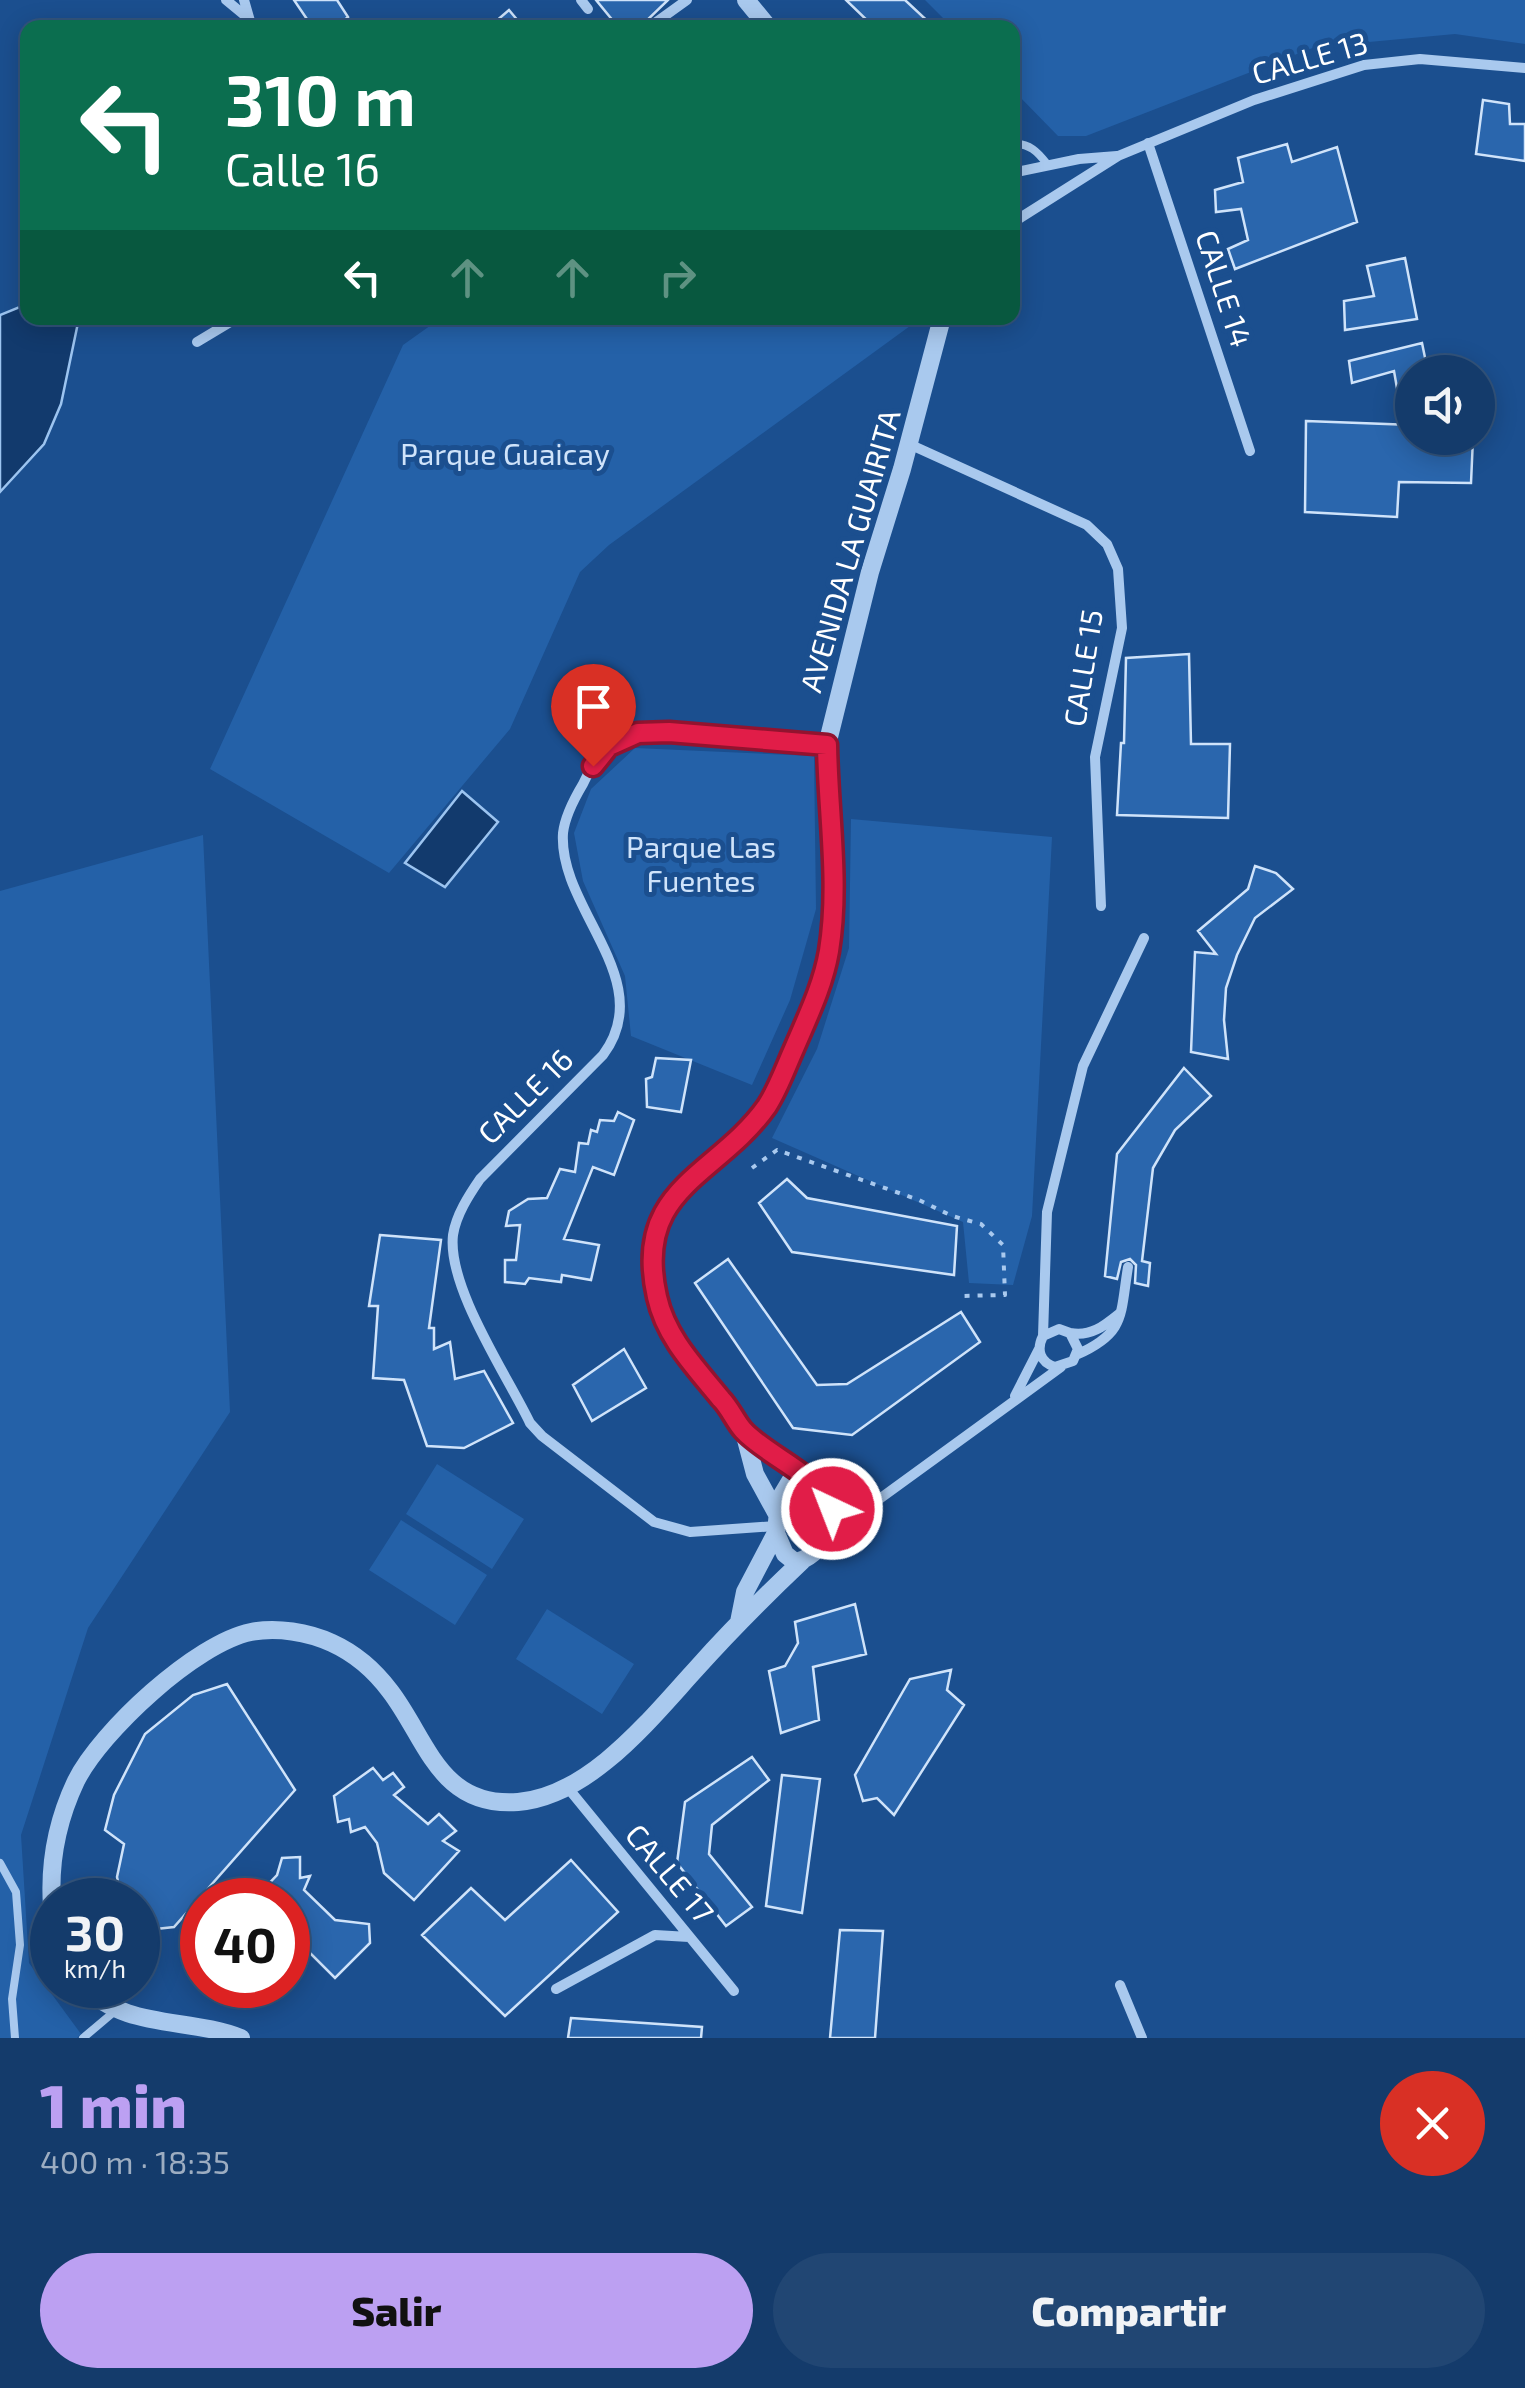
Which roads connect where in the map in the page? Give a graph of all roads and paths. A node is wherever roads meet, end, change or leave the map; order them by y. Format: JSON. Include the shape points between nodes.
{"nodes":[{"id":1,"x":226,"y":0,"type":"edge"},
{"id":2,"x":687,"y":0,"type":"edge"},
{"id":3,"x":746,"y":0,"type":"edge"},
{"id":4,"x":247,"y":20,"type":"edge"},
{"id":5,"x":659,"y":20,"type":"edge"},
{"id":6,"x":762,"y":20,"type":"edge"},
{"id":7,"x":1525,"y":68,"type":"edge"},
{"id":8,"x":1148,"y":143,"type":"junction"},
{"id":9,"x":1020,"y":144,"type":"edge"},
{"id":10,"x":1118,"y":156,"type":"junction"},
{"id":11,"x":1048,"y":164,"type":"junction"},
{"id":12,"x":1020,"y":171,"type":"edge"},
{"id":13,"x":1020,"y":218,"type":"edge"},
{"id":14,"x":225,"y":325,"type":"edge"},
{"id":15,"x":942,"y":325,"type":"edge"},
{"id":16,"x":196,"y":342,"type":"dead end"},
{"id":17,"x":909,"y":444,"type":"junction"},
{"id":18,"x":1250,"y":452,"type":"dead end"},
{"id":19,"x":827,"y":745,"type":"junction"},
{"id":20,"x":1101,"y":906,"type":"dead end"},
{"id":21,"x":1144,"y":938,"type":"dead end"},
{"id":22,"x":752,"y":1168,"type":"dead end"},
{"id":23,"x":1128,"y":1267,"type":"dead end"},
{"id":24,"x":959,"y":1296,"type":"dead end"},
{"id":25,"x":1120,"y":1313,"type":"junction"},
{"id":26,"x":1070,"y":1333,"type":"junction"},
{"id":27,"x":1043,"y":1336,"type":"junction"},
{"id":28,"x":1039,"y":1349,"type":"junction"},
{"id":29,"x":1076,"y":1355,"type":"junction"},
{"id":30,"x":1062,"y":1368,"type":"junction"},
{"id":31,"x":1012,"y":1401,"type":"junction"},
{"id":32,"x":744,"y":1432,"type":"junction"},
{"id":33,"x":801,"y":1476,"type":"junction"},
{"id":34,"x":832,"y":1516,"type":"junction"},
{"id":35,"x":777,"y":1525,"type":"junction"},
{"id":36,"x":802,"y":1561,"type":"junction"},
{"id":37,"x":739,"y":1622,"type":"junction"},
{"id":38,"x":568,"y":1788,"type":"junction"},
{"id":39,"x":0,"y":1863,"type":"edge"},
{"id":40,"x":52,"y":1878,"type":"edge"},
{"id":41,"x":689,"y":1936,"type":"junction"},
{"id":42,"x":1120,"y":1986,"type":"dead end"},
{"id":43,"x":556,"y":1989,"type":"dead end"},
{"id":44,"x":734,"y":1990,"type":"dead end"},
{"id":45,"x":118,"y":2008,"type":"joint"},
{"id":46,"x":15,"y":2038,"type":"edge"},
{"id":47,"x":83,"y":2038,"type":"edge"},
{"id":48,"x":240,"y":2038,"type":"edge"},
{"id":49,"x":1142,"y":2038,"type":"edge"}],
"edges":[{"from":1,"to":4,"type":"street"},
{"from":2,"to":5,"type":"street"},
{"from":3,"to":6,"type":"street"},
{"from":7,"to":8,"type":"street","name":"CALLE 13","via":[[1420,59],[1364,65]]},
{"from":8,"to":10,"type":"street","name":"CALLE 13"},
{"from":8,"to":18,"type":"street","name":"CALLE 14"},
{"from":9,"to":11,"type":"lane"},
{"from":10,"to":11,"type":"street","name":"CALLE 13"},
{"from":10,"to":13,"type":"street","name":"CALLE 13"},
{"from":11,"to":12,"type":"street","name":"CALLE 13"},
{"from":14,"to":16,"type":"street"},
{"from":15,"to":17,"type":"street","name":"AVENIDA LA GUAIRITA"},
{"from":17,"to":19,"type":"street","name":"AVENIDA LA GUAIRITA"},
{"from":17,"to":20,"type":"street","name":"CALLE 15","via":[[1087,525],[1107,544],[1118,569],[1122,628],[1094,757]]},
{"from":19,"to":32,"type":"street","name":"AVENIDA LA GUAIRITA","via":[[830,939],[815,1000],[766,1107],[670,1200],[653,1251],[658,1303],[675,1340]]},
{"from":19,"to":35,"type":"street","name":"CALLE 16","via":[[638,733],[609,746],[593,766],[564,833],[570,871],[612,964],[618,1035],[480,1179],[453,1232],[456,1277],[542,1436],[654,1522],[690,1532]]},
{"from":21,"to":27,"type":"street","via":[[1083,1066],[1047,1212]]},
{"from":22,"to":24,"type":"path","via":[[777,1150],[981,1224],[1002,1245],[1005,1295]]},
{"from":23,"to":25,"type":"street"},
{"from":25,"to":26,"type":"street","via":[[1102,1328]]},
{"from":25,"to":29,"type":"street","via":[[1112,1335]]},
{"from":26,"to":27,"type":"street","via":[[1059,1329]]},
{"from":26,"to":29,"type":"street"},
{"from":27,"to":28,"type":"street"},
{"from":28,"to":30,"type":"street","via":[[1049,1365]]},
{"from":28,"to":31,"type":"street"},
{"from":29,"to":30,"type":"street"},
{"from":30,"to":31,"type":"street"},
{"from":31,"to":34,"type":"street","via":[[878,1500]]},
{"from":32,"to":33,"type":"street","name":"AVENIDA LA GUAIRITA"},
{"from":32,"to":35,"type":"street","name":"AVENIDA LA GUAIRITA"},
{"from":33,"to":34,"type":"street","name":"AVENIDA LA GUAIRITA","via":[[826,1494]]},
{"from":33,"to":35,"type":"street","via":[[779,1500]]},
{"from":34,"to":36,"type":"street","via":[[826,1536]]},
{"from":35,"to":36,"type":"street","name":"AVENIDA LA GUAIRITA","via":[[790,1559]]},
{"from":35,"to":37,"type":"street"},
{"from":36,"to":37,"type":"street"},
{"from":37,"to":38,"type":"street","via":[[638,1732]]},
{"from":38,"to":40,"type":"street","via":[[517,1802],[459,1786],[431,1760],[392,1692],[354,1656],[310,1635],[249,1632],[176,1673],[89,1760],[59,1826]]},
{"from":38,"to":41,"type":"street","name":"CALLE 17"},
{"from":39,"to":46,"type":"lane","via":[[16,1892]]},
{"from":41,"to":43,"type":"street","via":[[655,1935]]},
{"from":41,"to":44,"type":"street","name":"CALLE 17"},
{"from":42,"to":49,"type":"street"},
{"from":45,"to":47,"type":"lane"},
{"from":45,"to":48,"type":"street","via":[[153,2022],[215,2028]]}]}
